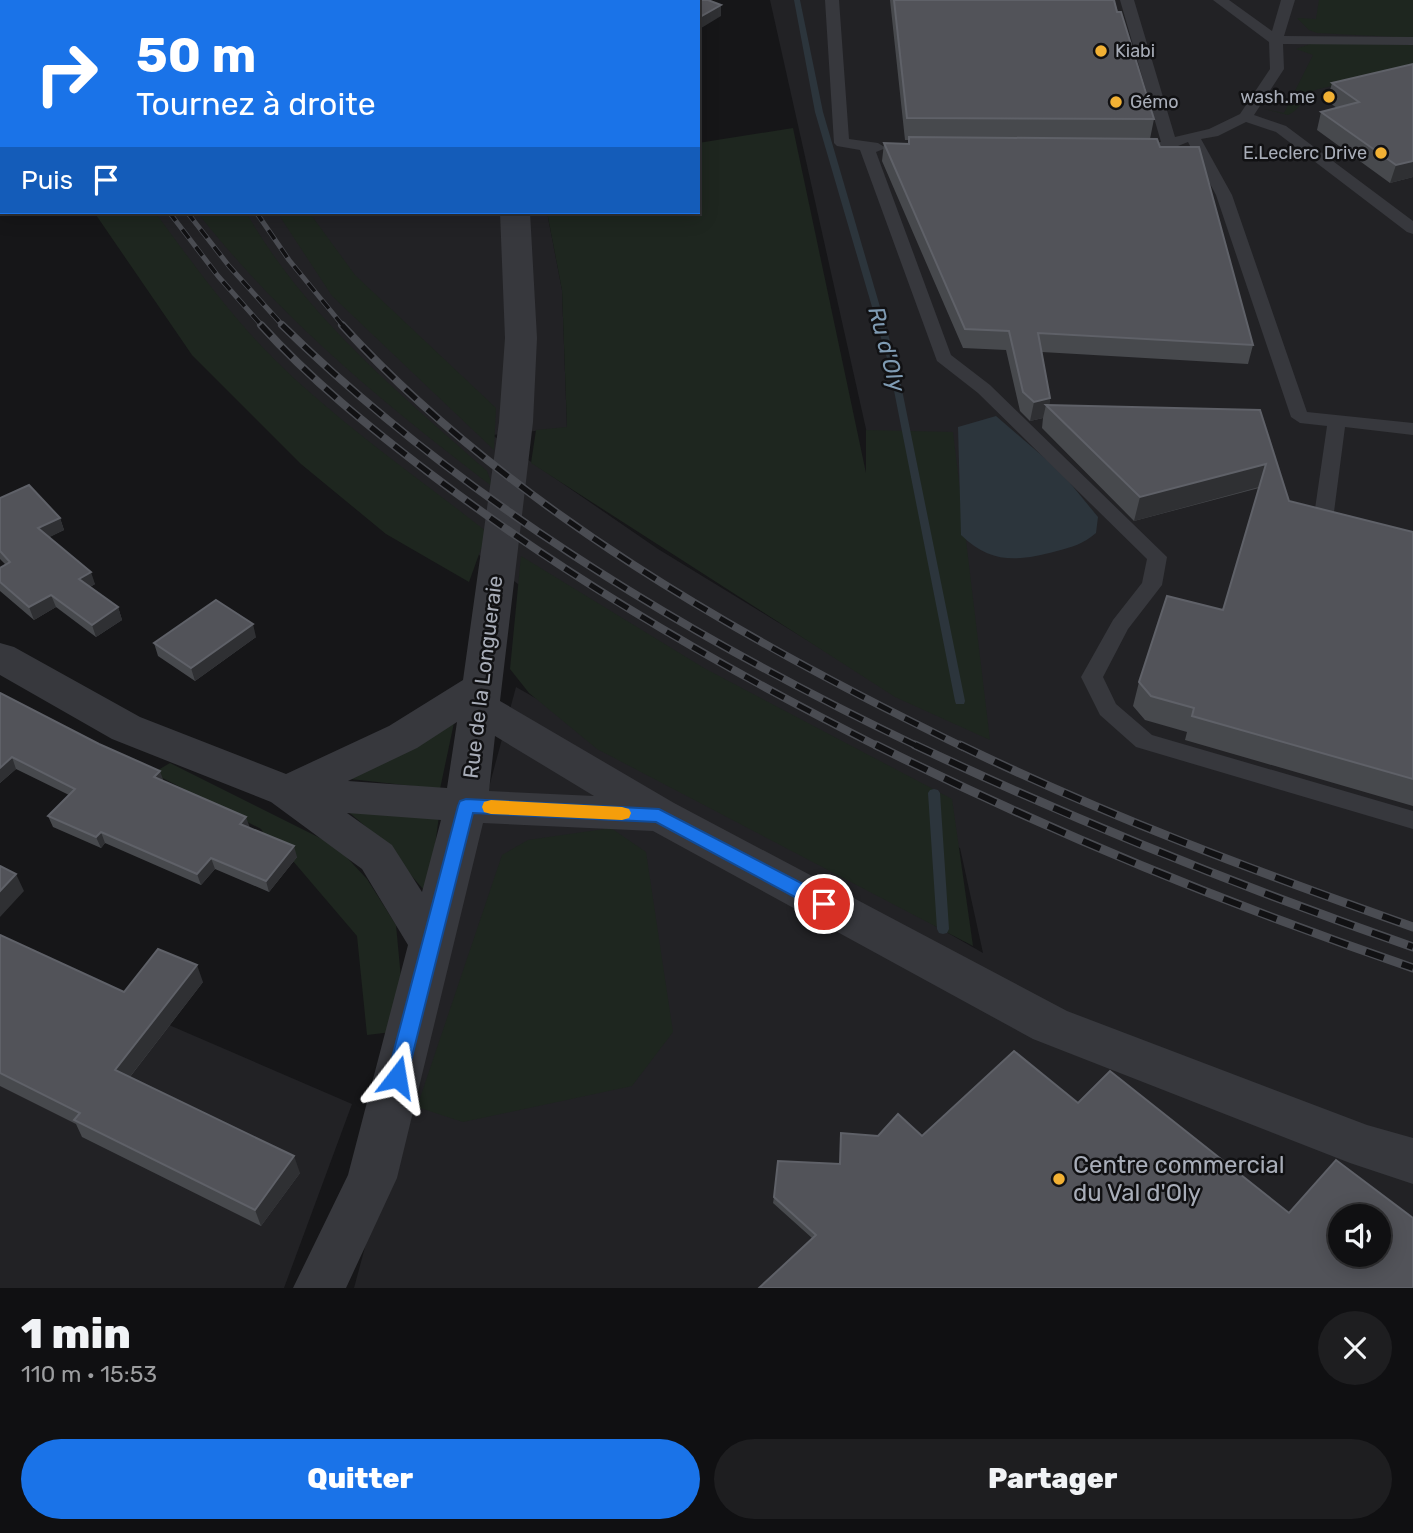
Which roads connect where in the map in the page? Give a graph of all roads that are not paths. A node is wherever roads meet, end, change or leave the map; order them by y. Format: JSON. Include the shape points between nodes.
{"nodes":[{"id":1,"x":832,"y":0,"type":"edge"},
{"id":2,"x":1127,"y":0,"type":"edge"},
{"id":3,"x":1220,"y":0,"type":"edge"},
{"id":4,"x":1288,"y":0,"type":"edge"},
{"id":5,"x":1276,"y":40,"type":"junction"},
{"id":6,"x":1413,"y":41,"type":"edge"},
{"id":7,"x":1245,"y":117,"type":"junction"},
{"id":8,"x":1192,"y":136,"type":"junction"},
{"id":9,"x":866,"y":146,"type":"junction"},
{"id":10,"x":1170,"y":146,"type":"junction"},
{"id":11,"x":896,"y":149,"type":"edge"},
{"id":12,"x":1128,"y":149,"type":"edge"},
{"id":13,"x":515,"y":214,"type":"edge"},
{"id":14,"x":1410,"y":223,"type":"edge"},
{"id":15,"x":1337,"y":421,"type":"junction"},
{"id":16,"x":1413,"y":429,"type":"edge"},
{"id":17,"x":1362,"y":525,"type":"edge"},
{"id":18,"x":0,"y":657,"type":"edge"},
{"id":19,"x":480,"y":697,"type":"junction"},
{"id":20,"x":286,"y":792,"type":"junction"},
{"id":21,"x":466,"y":806,"type":"junction"},
{"id":22,"x":659,"y":815,"type":"junction"},
{"id":23,"x":1413,"y":820,"type":"edge"},
{"id":24,"x":431,"y":943,"type":"junction"},
{"id":25,"x":1413,"y":1161,"type":"edge"},
{"id":26,"x":319,"y":1288,"type":"edge"}],
"edges":[{"from":1,"to":9,"type":"lane","via":[[842,143]]},
{"from":2,"to":10,"type":"lane"},
{"from":3,"to":5,"type":"lane"},
{"from":4,"to":5,"type":"lane"},
{"from":5,"to":6,"type":"lane"},
{"from":5,"to":7,"type":"lane","via":[[1277,69]]},
{"from":7,"to":8,"type":"lane","via":[[1213,134]]},
{"from":7,"to":14,"type":"lane","via":[[1281,129]]},
{"from":8,"to":10,"type":"lane"},
{"from":8,"to":15,"type":"lane","via":[[1224,195],[1300,417]]},
{"from":9,"to":11,"type":"lane"},
{"from":9,"to":23,"type":"lane","via":[[943,357],[984,389],[1157,557],[1152,585],[1120,625],[1092,677],[1108,709],[1144,741]]},
{"from":10,"to":12,"type":"lane"},
{"from":13,"to":19,"type":"street","name":"Rue de la Longueraie","via":[[522,338],[516,422]]},
{"from":15,"to":16,"type":"lane"},
{"from":15,"to":17,"type":"lane","via":[[1324,516]]},
{"from":18,"to":20,"type":"street","via":[[126,728]]},
{"from":19,"to":20,"type":"street"},
{"from":19,"to":21,"type":"street","name":"Rue de la Longueraie"},
{"from":19,"to":22,"type":"street"},
{"from":20,"to":21,"type":"street"},
{"from":20,"to":24,"type":"street","via":[[377,857]]},
{"from":21,"to":22,"type":"street"},
{"from":21,"to":24,"type":"street","name":"Rue de la Longueraie"},
{"from":22,"to":25,"type":"street","via":[[1050,1025]]},
{"from":24,"to":26,"type":"street","name":"Rue de la Longueraie","via":[[372,1178]]}]}
